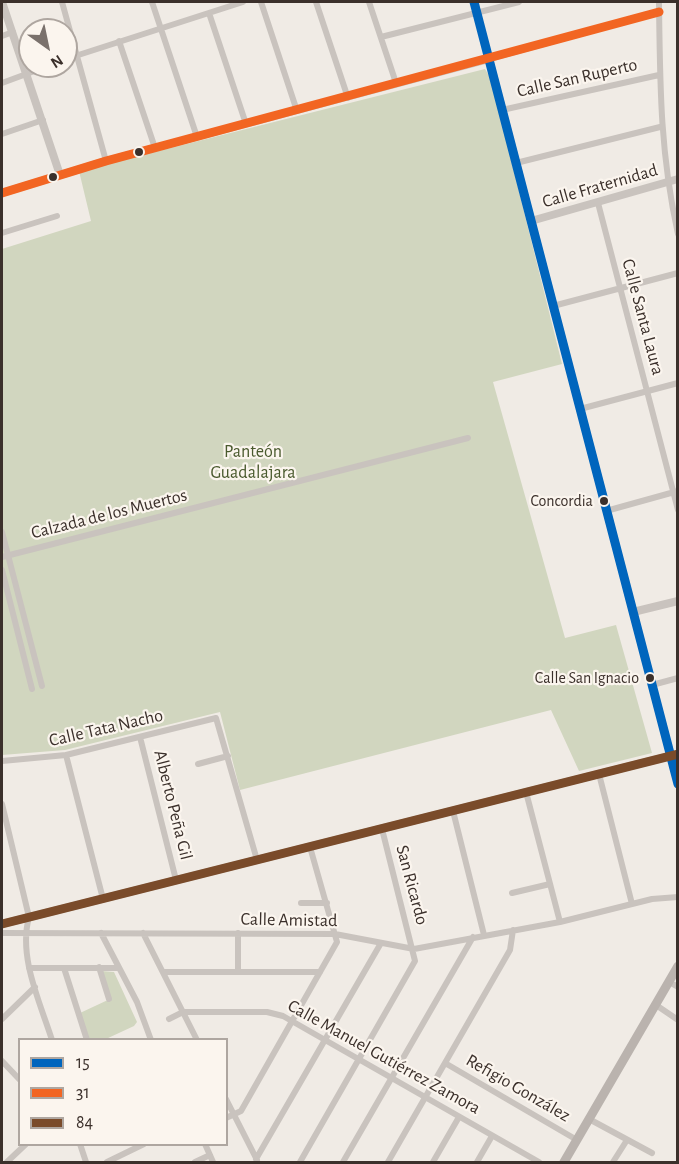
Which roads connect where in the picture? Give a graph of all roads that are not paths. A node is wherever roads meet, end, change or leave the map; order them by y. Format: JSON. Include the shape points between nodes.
{"nodes":[{"id":1,"x":2,"y":2,"type":"edge"},
{"id":2,"x":62,"y":2,"type":"edge"},
{"id":3,"x":152,"y":2,"type":"edge"},
{"id":4,"x":243,"y":2,"type":"edge"},
{"id":5,"x":261,"y":2,"type":"edge"},
{"id":6,"x":316,"y":2,"type":"edge"},
{"id":7,"x":369,"y":2,"type":"edge"},
{"id":8,"x":474,"y":2,"type":"edge"},
{"id":9,"x":519,"y":2,"type":"edge"},
{"id":10,"x":659,"y":2,"type":"edge"},
{"id":11,"x":477,"y":12,"type":"junction"},
{"id":12,"x":659,"y":12,"type":"junction"},
{"id":13,"x":209,"y":13,"type":"junction"},
{"id":14,"x":66,"y":18,"type":"edge"},
{"id":15,"x":161,"y":28,"type":"junction"},
{"id":16,"x":13,"y":32,"type":"junction"},
{"id":17,"x":2,"y":36,"type":"edge"},
{"id":18,"x":381,"y":37,"type":"junction"},
{"id":19,"x":119,"y":41,"type":"junction"},
{"id":20,"x":18,"y":46,"type":"edge"},
{"id":21,"x":78,"y":54,"type":"edge"},
{"id":22,"x":489,"y":59,"type":"junction"},
{"id":23,"x":78,"y":62,"type":"edge"},
{"id":24,"x":659,"y":75,"type":"junction"},
{"id":25,"x":18,"y":77,"type":"edge"},
{"id":26,"x":29,"y":78,"type":"edge"},
{"id":27,"x":2,"y":83,"type":"edge"},
{"id":28,"x":396,"y":83,"type":"junction"},
{"id":29,"x":348,"y":98,"type":"junction"},
{"id":30,"x":502,"y":110,"type":"junction"},
{"id":31,"x":297,"y":111,"type":"junction"},
{"id":32,"x":43,"y":120,"type":"junction"},
{"id":33,"x":246,"y":124,"type":"junction"},
{"id":34,"x":660,"y":127,"type":"junction"},
{"id":35,"x":2,"y":134,"type":"edge"},
{"id":36,"x":197,"y":137,"type":"junction"},
{"id":37,"x":155,"y":148,"type":"junction"},
{"id":38,"x":106,"y":161,"type":"junction"},
{"id":39,"x":516,"y":163,"type":"junction"},
{"id":40,"x":60,"y":175,"type":"junction"},
{"id":41,"x":678,"y":179,"type":"edge"},
{"id":42,"x":666,"y":183,"type":"junction"},
{"id":43,"x":2,"y":193,"type":"edge"},
{"id":44,"x":598,"y":203,"type":"junction"},
{"id":45,"x":57,"y":216,"type":"dead end"},
{"id":46,"x":531,"y":221,"type":"junction"},
{"id":47,"x":2,"y":233,"type":"edge"},
{"id":48,"x":678,"y":234,"type":"edge"},
{"id":49,"x":678,"y":273,"type":"edge"},
{"id":50,"x":620,"y":288,"type":"junction"},
{"id":51,"x":553,"y":306,"type":"junction"},
{"id":52,"x":678,"y":383,"type":"edge"},
{"id":53,"x":647,"y":391,"type":"junction"},
{"id":54,"x":580,"y":409,"type":"junction"},
{"id":55,"x":468,"y":438,"type":"dead end"},
{"id":56,"x":675,"y":492,"type":"edge"},
{"id":57,"x":606,"y":510,"type":"junction"},
{"id":58,"x":678,"y":510,"type":"edge"},
{"id":59,"x":2,"y":531,"type":"edge"},
{"id":60,"x":5,"y":556,"type":"edge"},
{"id":61,"x":2,"y":570,"type":"edge"},
{"id":62,"x":678,"y":601,"type":"edge"},
{"id":63,"x":633,"y":612,"type":"junction"},
{"id":64,"x":678,"y":678,"type":"edge"},
{"id":65,"x":652,"y":685,"type":"junction"},
{"id":66,"x":42,"y":686,"type":"dead end"},
{"id":67,"x":32,"y":689,"type":"dead end"},
{"id":68,"x":140,"y":737,"type":"junction"},
{"id":69,"x":66,"y":755,"type":"junction"},
{"id":70,"x":674,"y":755,"type":"edge"},
{"id":71,"x":228,"y":756,"type":"junction"},
{"id":72,"x":2,"y":761,"type":"edge"},
{"id":73,"x":198,"y":764,"type":"dead end"},
{"id":74,"x":599,"y":774,"type":"junction"},
{"id":75,"x":678,"y":784,"type":"edge"},
{"id":76,"x":526,"y":792,"type":"junction"},
{"id":77,"x":2,"y":804,"type":"edge"},
{"id":78,"x":453,"y":811,"type":"junction"},
{"id":79,"x":382,"y":829,"type":"junction"},
{"id":80,"x":310,"y":847,"type":"junction"},
{"id":81,"x":257,"y":860,"type":"junction"},
{"id":82,"x":176,"y":880,"type":"junction"},
{"id":83,"x":550,"y":884,"type":"junction"},
{"id":84,"x":513,"y":893,"type":"dead end"},
{"id":85,"x":678,"y":897,"type":"edge"},
{"id":86,"x":103,"y":899,"type":"junction"},
{"id":87,"x":301,"y":903,"type":"dead end"},
{"id":88,"x":327,"y":903,"type":"junction"},
{"id":89,"x":632,"y":904,"type":"junction"},
{"id":90,"x":29,"y":917,"type":"junction"},
{"id":91,"x":560,"y":922,"type":"junction"},
{"id":92,"x":2,"y":924,"type":"edge"},
{"id":93,"x":513,"y":930,"type":"junction"},
{"id":94,"x":2,"y":933,"type":"edge"},
{"id":95,"x":24,"y":933,"type":"junction"},
{"id":96,"x":101,"y":933,"type":"junction"},
{"id":97,"x":143,"y":933,"type":"junction"},
{"id":98,"x":238,"y":933,"type":"junction"},
{"id":99,"x":335,"y":934,"type":"junction"},
{"id":100,"x":484,"y":934,"type":"junction"},
{"id":101,"x":473,"y":937,"type":"junction"},
{"id":102,"x":381,"y":943,"type":"junction"},
{"id":103,"x":414,"y":949,"type":"junction"},
{"id":104,"x":678,"y":966,"type":"edge"},
{"id":105,"x":99,"y":967,"type":"junction"},
{"id":106,"x":29,"y":968,"type":"junction"},
{"id":107,"x":64,"y":968,"type":"junction"},
{"id":108,"x":119,"y":968,"type":"junction"},
{"id":109,"x":163,"y":972,"type":"junction"},
{"id":110,"x":238,"y":972,"type":"junction"},
{"id":111,"x":320,"y":972,"type":"junction"},
{"id":112,"x":673,"y":985,"type":"edge"},
{"id":113,"x":35,"y":987,"type":"junction"},
{"id":114,"x":109,"y":999,"type":"dead end"},
{"id":115,"x":655,"y":1007,"type":"junction"},
{"id":116,"x":183,"y":1012,"type":"junction"},
{"id":117,"x":2,"y":1019,"type":"edge"},
{"id":118,"x":170,"y":1019,"type":"dead end"},
{"id":119,"x":292,"y":1020,"type":"junction"},
{"id":120,"x":678,"y":1020,"type":"edge"},
{"id":121,"x":51,"y":1038,"type":"edge"},
{"id":122,"x":86,"y":1038,"type":"edge"},
{"id":123,"x":150,"y":1038,"type":"edge"},
{"id":124,"x":196,"y":1038,"type":"edge"},
{"id":125,"x":325,"y":1040,"type":"junction"},
{"id":126,"x":359,"y":1059,"type":"junction"},
{"id":127,"x":2,"y":1061,"type":"edge"},
{"id":128,"x":445,"y":1063,"type":"junction"},
{"id":129,"x":18,"y":1078,"type":"edge"},
{"id":130,"x":392,"y":1078,"type":"junction"},
{"id":131,"x":425,"y":1097,"type":"junction"},
{"id":132,"x":228,"y":1103,"type":"edge"},
{"id":133,"x":234,"y":1114,"type":"junction"},
{"id":134,"x":228,"y":1117,"type":"edge"},
{"id":135,"x":459,"y":1117,"type":"junction"},
{"id":136,"x":589,"y":1119,"type":"junction"},
{"id":137,"x":492,"y":1136,"type":"junction"},
{"id":138,"x":577,"y":1140,"type":"junction"},
{"id":139,"x":627,"y":1140,"type":"junction"},
{"id":140,"x":24,"y":1146,"type":"edge"},
{"id":141,"x":80,"y":1146,"type":"edge"},
{"id":142,"x":140,"y":1146,"type":"edge"},
{"id":143,"x":206,"y":1146,"type":"edge"},
{"id":144,"x":652,"y":1154,"type":"dead end"},
{"id":145,"x":210,"y":1155,"type":"junction"},
{"id":146,"x":257,"y":1161,"type":"edge"},
{"id":147,"x":7,"y":1162,"type":"edge"},
{"id":148,"x":86,"y":1162,"type":"edge"},
{"id":149,"x":107,"y":1162,"type":"edge"},
{"id":150,"x":195,"y":1162,"type":"edge"},
{"id":151,"x":213,"y":1162,"type":"edge"},
{"id":152,"x":300,"y":1162,"type":"edge"},
{"id":153,"x":343,"y":1162,"type":"edge"},
{"id":154,"x":388,"y":1162,"type":"edge"},
{"id":155,"x":433,"y":1162,"type":"edge"},
{"id":156,"x":477,"y":1162,"type":"edge"},
{"id":157,"x":539,"y":1162,"type":"edge"},
{"id":158,"x":564,"y":1162,"type":"edge"},
{"id":159,"x":614,"y":1162,"type":"edge"}],
"edges":[{"from":1,"to":16,"type":"street"},
{"from":2,"to":14,"type":"street"},
{"from":3,"to":15,"type":"street"},
{"from":4,"to":13,"type":"street"},
{"from":5,"to":31,"type":"street"},
{"from":6,"to":29,"type":"street"},
{"from":7,"to":18,"type":"street"},
{"from":8,"to":11,"type":"street"},
{"from":9,"to":11,"type":"street"},
{"from":10,"to":12,"type":"street"},
{"from":11,"to":18,"type":"street"},
{"from":11,"to":22,"type":"street"},
{"from":12,"to":22,"type":"street"},
{"from":12,"to":24,"type":"street"},
{"from":13,"to":15,"type":"street"},
{"from":13,"to":33,"type":"street"},
{"from":15,"to":19,"type":"street"},
{"from":15,"to":36,"type":"street"},
{"from":16,"to":17,"type":"street"},
{"from":16,"to":20,"type":"street"},
{"from":18,"to":28,"type":"street"},
{"from":19,"to":21,"type":"street"},
{"from":19,"to":37,"type":"street"},
{"from":22,"to":28,"type":"street"},
{"from":22,"to":30,"type":"street"},
{"from":23,"to":38,"type":"street"},
{"from":24,"to":30,"type":"street","name":"Calle San Ruperto"},
{"from":24,"to":34,"type":"street"},
{"from":25,"to":27,"type":"street"},
{"from":26,"to":32,"type":"street"},
{"from":28,"to":29,"type":"street"},
{"from":29,"to":31,"type":"street"},
{"from":30,"to":39,"type":"street"},
{"from":31,"to":33,"type":"street"},
{"from":32,"to":35,"type":"street"},
{"from":32,"to":40,"type":"street"},
{"from":33,"to":36,"type":"street"},
{"from":34,"to":39,"type":"street"},
{"from":34,"to":42,"type":"street"},
{"from":36,"to":37,"type":"street"},
{"from":37,"to":38,"type":"street"},
{"from":38,"to":40,"type":"street"},
{"from":39,"to":46,"type":"street"},
{"from":40,"to":43,"type":"street"},
{"from":41,"to":42,"type":"street","name":"Calle Fraternidad"},
{"from":42,"to":44,"type":"street","name":"Calle Fraternidad"},
{"from":42,"to":48,"type":"street"},
{"from":44,"to":46,"type":"street","name":"Calle Fraternidad"},
{"from":44,"to":50,"type":"street","name":"Calle Santa Laura"},
{"from":45,"to":47,"type":"street"},
{"from":46,"to":51,"type":"street"},
{"from":49,"to":50,"type":"street"},
{"from":50,"to":51,"type":"street"},
{"from":50,"to":53,"type":"street","name":"Calle Santa Laura"},
{"from":51,"to":54,"type":"street"},
{"from":52,"to":53,"type":"street"},
{"from":53,"to":54,"type":"street"},
{"from":53,"to":56,"type":"street","name":"Calle Santa Laura"},
{"from":54,"to":57,"type":"street"},
{"from":55,"to":60,"type":"street","name":"Calzada de los Muertos"},
{"from":56,"to":57,"type":"street"},
{"from":56,"to":58,"type":"street","name":"Calle Santa Laura"},
{"from":57,"to":63,"type":"street"},
{"from":59,"to":60,"type":"street"},
{"from":60,"to":66,"type":"street"},
{"from":61,"to":67,"type":"street"},
{"from":62,"to":63,"type":"street"},
{"from":63,"to":65,"type":"street"},
{"from":64,"to":65,"type":"street"},
{"from":65,"to":70,"type":"street"},
{"from":68,"to":69,"type":"street","name":"Calle Tata Nacho"},
{"from":68,"to":71,"type":"street","name":"Calle Tata Nacho","via":[[216,718]]},
{"from":68,"to":82,"type":"street","name":"Alberto Peña Gil"},
{"from":69,"to":72,"type":"street","name":"Calle Tata Nacho"},
{"from":69,"to":86,"type":"street"},
{"from":70,"to":74,"type":"street"},
{"from":70,"to":75,"type":"street"},
{"from":71,"to":73,"type":"street"},
{"from":71,"to":81,"type":"street"},
{"from":74,"to":76,"type":"street"},
{"from":74,"to":89,"type":"street"},
{"from":76,"to":78,"type":"street"},
{"from":76,"to":83,"type":"street"},
{"from":77,"to":90,"type":"street"},
{"from":78,"to":79,"type":"street"},
{"from":78,"to":100,"type":"street"},
{"from":79,"to":80,"type":"street"},
{"from":79,"to":103,"type":"street","name":"San Ricardo"},
{"from":80,"to":81,"type":"street"},
{"from":80,"to":88,"type":"street"},
{"from":81,"to":82,"type":"street"},
{"from":82,"to":86,"type":"street"},
{"from":83,"to":84,"type":"street"},
{"from":83,"to":91,"type":"street"},
{"from":85,"to":89,"type":"street","name":"Calle Amistad"},
{"from":86,"to":90,"type":"street"},
{"from":87,"to":88,"type":"street"},
{"from":88,"to":99,"type":"street"},
{"from":89,"to":91,"type":"street","name":"Calle Amistad"},
{"from":90,"to":92,"type":"street"},
{"from":90,"to":95,"type":"street"},
{"from":91,"to":93,"type":"street","name":"Calle Amistad"},
{"from":93,"to":100,"type":"street","name":"Calle Amistad"},
{"from":93,"to":128,"type":"street","via":[[510,950]]},
{"from":94,"to":95,"type":"street","name":"Calle Amistad"},
{"from":95,"to":96,"type":"street","name":"Calle Amistad"},
{"from":95,"to":106,"type":"street"},
{"from":96,"to":97,"type":"street","name":"Calle Amistad"},
{"from":96,"to":108,"type":"street"},
{"from":97,"to":98,"type":"street","name":"Calle Amistad"},
{"from":97,"to":109,"type":"street"},
{"from":98,"to":99,"type":"street","name":"Calle Amistad"},
{"from":98,"to":110,"type":"street"},
{"from":99,"to":102,"type":"street","name":"Calle Amistad"},
{"from":99,"to":111,"type":"street","via":[[336,944]]},
{"from":100,"to":101,"type":"street","name":"Calle Amistad"},
{"from":101,"to":103,"type":"street","name":"Calle Amistad"},
{"from":101,"to":130,"type":"street"},
{"from":102,"to":103,"type":"street","name":"Calle Amistad"},
{"from":102,"to":125,"type":"street"},
{"from":103,"to":126,"type":"street","via":[[414,963]]},
{"from":104,"to":112,"type":"main road"},
{"from":105,"to":107,"type":"street"},
{"from":105,"to":108,"type":"street"},
{"from":105,"to":114,"type":"street"},
{"from":106,"to":107,"type":"street"},
{"from":106,"to":113,"type":"street"},
{"from":107,"to":122,"type":"street"},
{"from":108,"to":123,"type":"street","via":[[138,1002]]},
{"from":109,"to":110,"type":"street"},
{"from":109,"to":116,"type":"street"},
{"from":110,"to":111,"type":"street"},
{"from":111,"to":119,"type":"street"},
{"from":112,"to":115,"type":"main road"},
{"from":113,"to":117,"type":"street"},
{"from":113,"to":121,"type":"street"},
{"from":115,"to":120,"type":"street"},
{"from":115,"to":136,"type":"main road"},
{"from":116,"to":118,"type":"street","name":"Calle Manuel Gutiérrez Zamora"},
{"from":116,"to":119,"type":"street","name":"Calle Manuel Gutiérrez Zamora","via":[[267,1012]]},
{"from":116,"to":124,"type":"street"},
{"from":119,"to":125,"type":"street","name":"Calle Manuel Gutiérrez Zamora"},
{"from":119,"to":133,"type":"street","via":[[241,1111]]},
{"from":125,"to":126,"type":"street","name":"Calle Manuel Gutiérrez Zamora"},
{"from":125,"to":146,"type":"street"},
{"from":126,"to":130,"type":"street","name":"Calle Manuel Gutiérrez Zamora"},
{"from":126,"to":152,"type":"street"},
{"from":127,"to":129,"type":"street"},
{"from":128,"to":131,"type":"street"},
{"from":128,"to":138,"type":"street","name":"Refigio González"},
{"from":130,"to":131,"type":"street","name":"Calle Manuel Gutiérrez Zamora"},
{"from":130,"to":153,"type":"street"},
{"from":131,"to":135,"type":"street","name":"Calle Manuel Gutiérrez Zamora"},
{"from":131,"to":154,"type":"street"},
{"from":132,"to":133,"type":"street"},
{"from":133,"to":134,"type":"street"},
{"from":133,"to":146,"type":"street"},
{"from":135,"to":137,"type":"street","name":"Calle Manuel Gutiérrez Zamora"},
{"from":135,"to":155,"type":"street"},
{"from":136,"to":138,"type":"main road"},
{"from":136,"to":139,"type":"street"},
{"from":137,"to":156,"type":"street"},
{"from":137,"to":157,"type":"street","name":"Calle Manuel Gutiérrez Zamora"},
{"from":138,"to":158,"type":"main road"},
{"from":139,"to":144,"type":"street"},
{"from":139,"to":159,"type":"street"},
{"from":140,"to":147,"type":"street"},
{"from":141,"to":148,"type":"street"},
{"from":142,"to":149,"type":"street"},
{"from":143,"to":145,"type":"street"},
{"from":145,"to":150,"type":"street"},
{"from":145,"to":151,"type":"street"}]}
